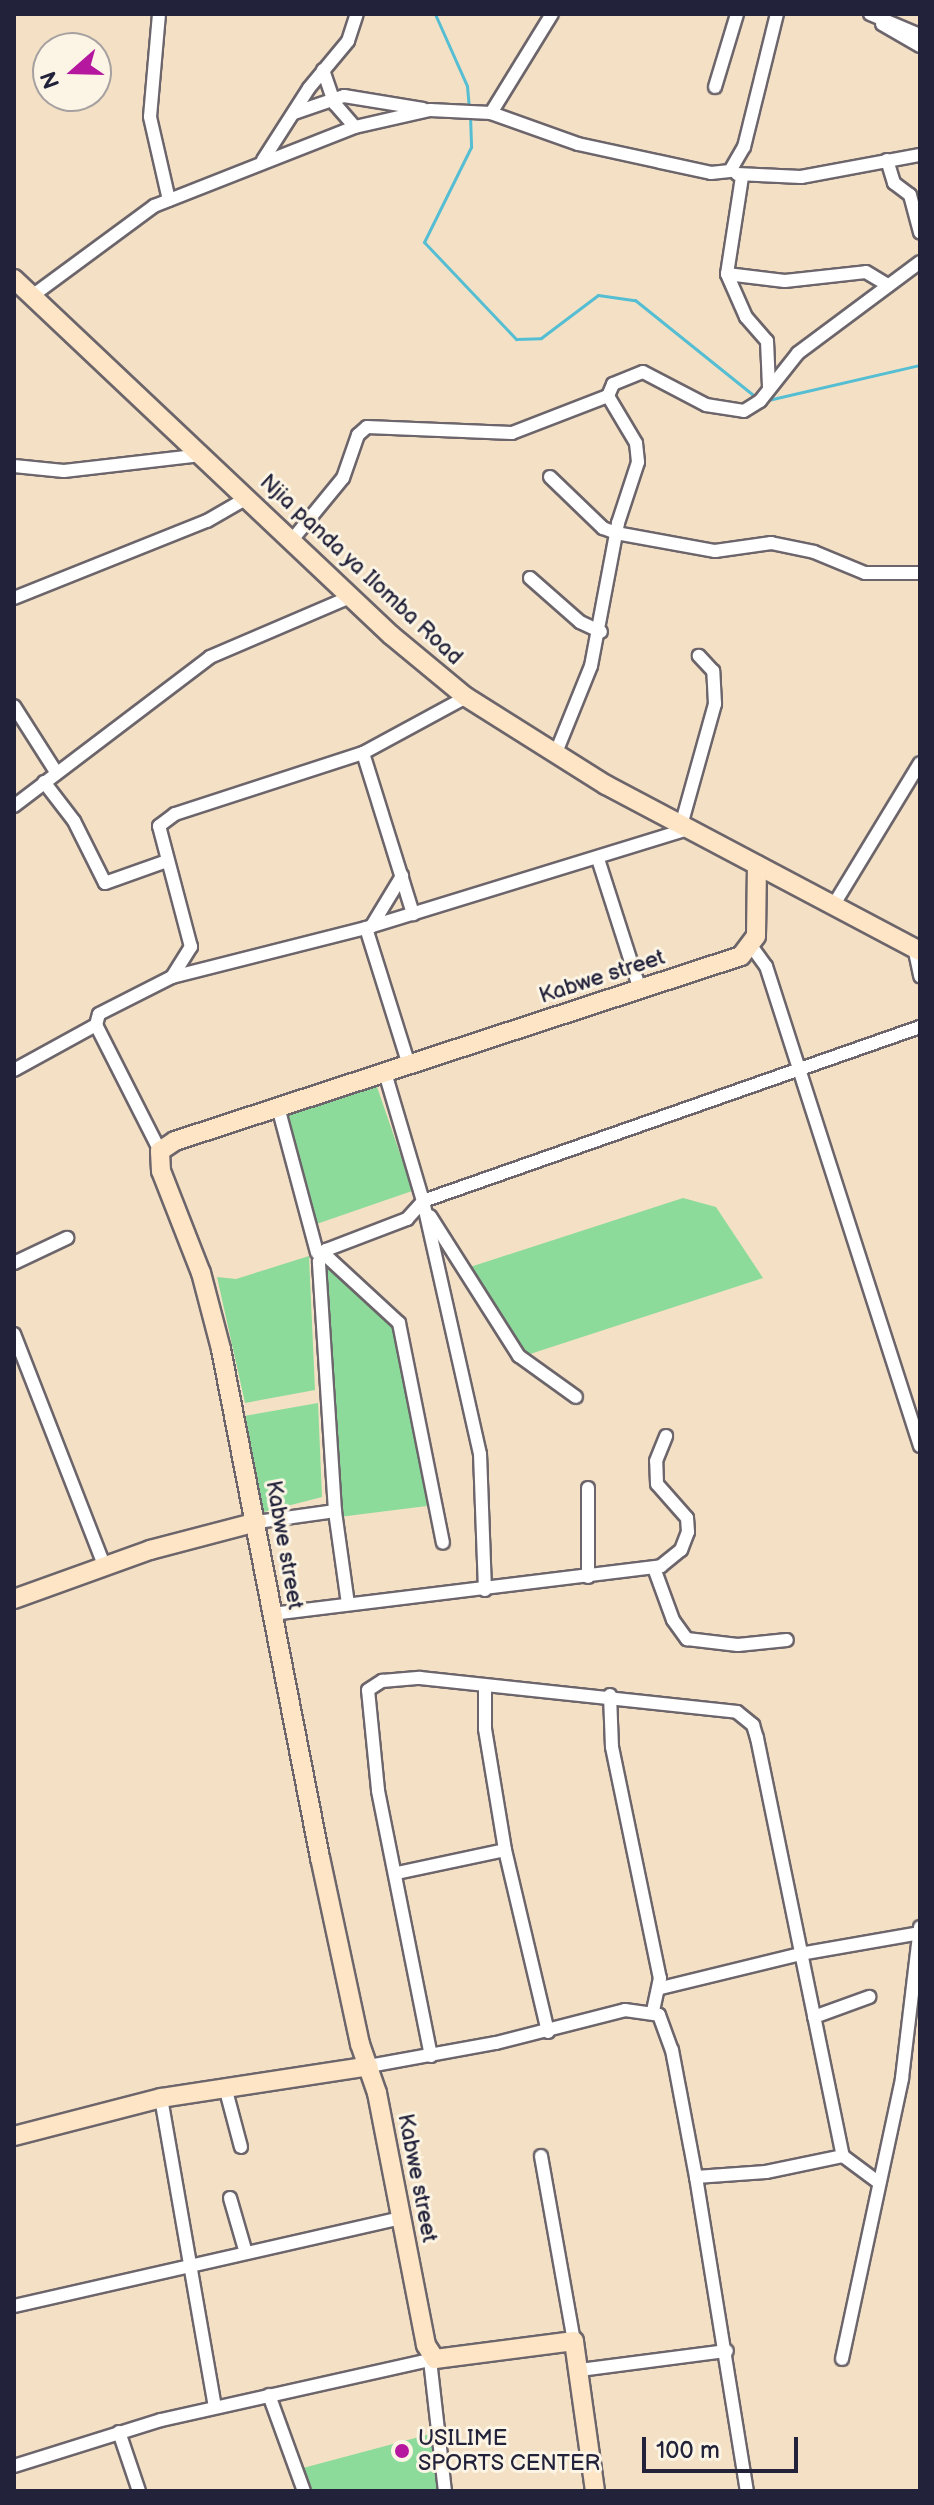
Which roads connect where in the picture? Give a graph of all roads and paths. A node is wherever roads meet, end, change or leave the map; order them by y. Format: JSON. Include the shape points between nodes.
{"nodes":[{"id":1,"x":159,"y":14,"type":"edge"},
{"id":2,"x":357,"y":14,"type":"edge"},
{"id":3,"x":552,"y":14,"type":"edge"},
{"id":4,"x":737,"y":14,"type":"edge"},
{"id":5,"x":777,"y":14,"type":"edge"},
{"id":6,"x":874,"y":16,"type":"edge"},
{"id":7,"x":920,"y":35,"type":"edge"},
{"id":8,"x":920,"y":46,"type":"edge"},
{"id":9,"x":323,"y":70,"type":"junction"},
{"id":10,"x":715,"y":87,"type":"dead end"},
{"id":11,"x":332,"y":97,"type":"junction"},
{"id":12,"x":430,"y":110,"type":"junction"},
{"id":13,"x":491,"y":113,"type":"junction"},
{"id":14,"x":292,"y":114,"type":"junction"},
{"id":15,"x":355,"y":127,"type":"junction"},
{"id":16,"x":920,"y":155,"type":"edge"},
{"id":17,"x":263,"y":160,"type":"junction"},
{"id":18,"x":887,"y":160,"type":"junction"},
{"id":19,"x":736,"y":174,"type":"junction"},
{"id":20,"x":169,"y":200,"type":"junction"},
{"id":21,"x":920,"y":233,"type":"edge"},
{"id":22,"x":920,"y":262,"type":"edge"},
{"id":23,"x":727,"y":274,"type":"junction"},
{"id":24,"x":14,"y":279,"type":"edge"},
{"id":25,"x":888,"y":285,"type":"junction"},
{"id":26,"x":32,"y":296,"type":"junction"},
{"id":27,"x":768,"y":394,"type":"junction"},
{"id":28,"x":608,"y":396,"type":"junction"},
{"id":29,"x":203,"y":455,"type":"junction"},
{"id":30,"x":14,"y":466,"type":"edge"},
{"id":31,"x":550,"y":477,"type":"dead end"},
{"id":32,"x":247,"y":498,"type":"junction"},
{"id":33,"x":616,"y":533,"type":"junction"},
{"id":34,"x":292,"y":540,"type":"junction"},
{"id":35,"x":920,"y":573,"type":"edge"},
{"id":36,"x":530,"y":578,"type":"dead end"},
{"id":37,"x":352,"y":596,"type":"junction"},
{"id":38,"x":14,"y":598,"type":"edge"},
{"id":39,"x":601,"y":632,"type":"junction"},
{"id":40,"x":699,"y":656,"type":"dead end"},
{"id":41,"x":466,"y":697,"type":"junction"},
{"id":42,"x":14,"y":706,"type":"edge"},
{"id":43,"x":363,"y":753,"type":"junction"},
{"id":44,"x":555,"y":755,"type":"junction"},
{"id":45,"x":920,"y":763,"type":"edge"},
{"id":46,"x":56,"y":772,"type":"junction"},
{"id":47,"x":44,"y":782,"type":"junction"},
{"id":48,"x":14,"y":806,"type":"edge"},
{"id":49,"x":687,"y":825,"type":"junction"},
{"id":50,"x":598,"y":859,"type":"junction"},
{"id":51,"x":167,"y":861,"type":"junction"},
{"id":52,"x":757,"y":865,"type":"junction"},
{"id":53,"x":402,"y":876,"type":"junction"},
{"id":54,"x":833,"y":906,"type":"junction"},
{"id":55,"x":413,"y":914,"type":"junction"},
{"id":56,"x":369,"y":928,"type":"junction"},
{"id":57,"x":752,"y":947,"type":"junction"},
{"id":58,"x":917,"y":949,"type":"edge"},
{"id":59,"x":920,"y":976,"type":"edge"},
{"id":60,"x":172,"y":977,"type":"junction"},
{"id":61,"x":640,"y":990,"type":"junction"},
{"id":62,"x":96,"y":1025,"type":"junction"},
{"id":63,"x":920,"y":1027,"type":"edge"},
{"id":64,"x":409,"y":1065,"type":"junction"},
{"id":65,"x":796,"y":1067,"type":"junction"},
{"id":66,"x":14,"y":1070,"type":"edge"},
{"id":67,"x":385,"y":1073,"type":"junction"},
{"id":68,"x":278,"y":1107,"type":"junction"},
{"id":69,"x":160,"y":1151,"type":"junction"},
{"id":70,"x":423,"y":1201,"type":"junction"},
{"id":71,"x":427,"y":1214,"type":"junction"},
{"id":72,"x":67,"y":1238,"type":"dead end"},
{"id":73,"x":319,"y":1253,"type":"junction"},
{"id":74,"x":14,"y":1263,"type":"edge"},
{"id":75,"x":14,"y":1334,"type":"edge"},
{"id":76,"x":576,"y":1397,"type":"dead end"},
{"id":77,"x":666,"y":1436,"type":"dead end"},
{"id":78,"x":920,"y":1446,"type":"edge"},
{"id":79,"x":588,"y":1488,"type":"dead end"},
{"id":80,"x":335,"y":1511,"type":"junction"},
{"id":81,"x":257,"y":1522,"type":"junction"},
{"id":82,"x":443,"y":1543,"type":"dead end"},
{"id":83,"x":104,"y":1565,"type":"junction"},
{"id":84,"x":654,"y":1568,"type":"junction"},
{"id":85,"x":588,"y":1577,"type":"junction"},
{"id":86,"x":485,"y":1590,"type":"junction"},
{"id":87,"x":14,"y":1599,"type":"edge"},
{"id":88,"x":348,"y":1604,"type":"junction"},
{"id":89,"x":272,"y":1614,"type":"junction"},
{"id":90,"x":787,"y":1640,"type":"dead end"},
{"id":91,"x":485,"y":1686,"type":"junction"},
{"id":92,"x":610,"y":1695,"type":"junction"},
{"id":93,"x":505,"y":1850,"type":"junction"},
{"id":94,"x":397,"y":1873,"type":"junction"},
{"id":95,"x":920,"y":1927,"type":"edge"},
{"id":96,"x":920,"y":1933,"type":"edge"},
{"id":97,"x":800,"y":1954,"type":"junction"},
{"id":98,"x":661,"y":1988,"type":"junction"},
{"id":99,"x":869,"y":1997,"type":"dead end"},
{"id":100,"x":653,"y":2011,"type":"junction"},
{"id":101,"x":814,"y":2017,"type":"junction"},
{"id":102,"x":548,"y":2032,"type":"junction"},
{"id":103,"x":431,"y":2056,"type":"junction"},
{"id":104,"x":369,"y":2066,"type":"junction"},
{"id":105,"x":225,"y":2087,"type":"junction"},
{"id":106,"x":161,"y":2098,"type":"junction"},
{"id":107,"x":14,"y":2136,"type":"edge"},
{"id":108,"x":241,"y":2147,"type":"dead end"},
{"id":109,"x":541,"y":2156,"type":"dead end"},
{"id":110,"x":843,"y":2156,"type":"junction"},
{"id":111,"x":696,"y":2177,"type":"junction"},
{"id":112,"x":878,"y":2182,"type":"junction"},
{"id":113,"x":230,"y":2198,"type":"dead end"},
{"id":114,"x":400,"y":2218,"type":"junction"},
{"id":115,"x":246,"y":2253,"type":"junction"},
{"id":116,"x":191,"y":2266,"type":"junction"},
{"id":117,"x":14,"y":2306,"type":"edge"},
{"id":118,"x":574,"y":2341,"type":"junction"},
{"id":119,"x":727,"y":2351,"type":"junction"},
{"id":120,"x":433,"y":2359,"type":"junction"},
{"id":121,"x":842,"y":2359,"type":"dead end"},
{"id":122,"x":580,"y":2370,"type":"junction"},
{"id":123,"x":269,"y":2395,"type":"junction"},
{"id":124,"x":215,"y":2406,"type":"junction"},
{"id":125,"x":119,"y":2432,"type":"junction"},
{"id":126,"x":14,"y":2466,"type":"edge"},
{"id":127,"x":139,"y":2491,"type":"edge"},
{"id":128,"x":304,"y":2491,"type":"edge"},
{"id":129,"x":445,"y":2491,"type":"edge"},
{"id":130,"x":595,"y":2491,"type":"edge"},
{"id":131,"x":747,"y":2491,"type":"edge"}],
"edges":[{"from":1,"to":20,"type":"street","via":[[150,117]]},
{"from":2,"to":9,"type":"street","via":[[348,41]]},
{"from":3,"to":13,"type":"street"},
{"from":4,"to":10,"type":"street"},
{"from":5,"to":19,"type":"street"},
{"from":6,"to":7,"type":"street"},
{"from":6,"to":8,"type":"street","via":[[894,34]]},
{"from":9,"to":11,"type":"street"},
{"from":9,"to":14,"type":"street"},
{"from":11,"to":12,"type":"street"},
{"from":11,"to":14,"type":"street"},
{"from":11,"to":15,"type":"street"},
{"from":12,"to":13,"type":"street"},
{"from":12,"to":15,"type":"street"},
{"from":13,"to":19,"type":"street","via":[[578,144]]},
{"from":14,"to":17,"type":"street"},
{"from":15,"to":17,"type":"street"},
{"from":16,"to":18,"type":"street"},
{"from":17,"to":20,"type":"street"},
{"from":18,"to":19,"type":"street","via":[[801,177]]},
{"from":18,"to":21,"type":"street","via":[[894,183],[910,195]]},
{"from":19,"to":23,"type":"street"},
{"from":20,"to":26,"type":"street","via":[[125,225]]},
{"from":22,"to":25,"type":"street"},
{"from":23,"to":25,"type":"street","via":[[785,281],[866,272]]},
{"from":23,"to":27,"type":"street","via":[[746,317],[767,341]]},
{"from":24,"to":26,"type":"main road","name":"Njia panda ya Ilomba Road"},
{"from":25,"to":27,"type":"street","via":[[798,353],[778,373]]},
{"from":26,"to":29,"type":"main road","name":"Njia panda ya Ilomba Road"},
{"from":27,"to":28,"type":"street","via":[[744,411],[726,412],[643,372],[619,377]]},
{"from":28,"to":33,"type":"street","via":[[639,453]]},
{"from":28,"to":34,"type":"street","via":[[512,433],[367,427],[358,435],[343,478]]},
{"from":29,"to":30,"type":"street","via":[[64,471]]},
{"from":29,"to":32,"type":"main road","name":"Njia panda ya Ilomba Road"},
{"from":31,"to":33,"type":"street","via":[[603,528]]},
{"from":32,"to":34,"type":"main road","name":"Njia panda ya Ilomba Road"},
{"from":32,"to":38,"type":"street","via":[[207,521]]},
{"from":33,"to":35,"type":"street","via":[[715,551],[771,543],[814,552],[865,573]]},
{"from":33,"to":39,"type":"street"},
{"from":34,"to":37,"type":"main road","name":"Njia panda ya Ilomba Road"},
{"from":36,"to":39,"type":"street","via":[[580,622]]},
{"from":37,"to":41,"type":"main road","name":"Njia panda ya Ilomba Road"},
{"from":37,"to":46,"type":"street","via":[[210,657]]},
{"from":39,"to":44,"type":"street"},
{"from":40,"to":49,"type":"street","via":[[713,671],[715,704]]},
{"from":41,"to":43,"type":"street"},
{"from":41,"to":44,"type":"main road","name":"Njia panda ya Ilomba Road"},
{"from":42,"to":46,"type":"street"},
{"from":43,"to":51,"type":"street","via":[[165,819],[159,835]]},
{"from":43,"to":53,"type":"street"},
{"from":44,"to":49,"type":"main road","name":"Njia panda ya Ilomba Road"},
{"from":45,"to":54,"type":"street"},
{"from":46,"to":47,"type":"street"},
{"from":47,"to":48,"type":"street"},
{"from":47,"to":51,"type":"street","via":[[80,831],[105,883]]},
{"from":49,"to":50,"type":"street"},
{"from":49,"to":52,"type":"main road","name":"Njia panda ya Ilomba Road"},
{"from":50,"to":55,"type":"street"},
{"from":50,"to":61,"type":"street"},
{"from":51,"to":60,"type":"street","via":[[192,936],[189,954]]},
{"from":52,"to":54,"type":"main road","name":"Njia panda ya Ilomba Road"},
{"from":52,"to":57,"type":"main road","via":[[758,923]]},
{"from":53,"to":55,"type":"street"},
{"from":53,"to":56,"type":"street"},
{"from":54,"to":58,"type":"main road","name":"Njia panda ya Ilomba Road"},
{"from":55,"to":56,"type":"street"},
{"from":56,"to":60,"type":"street"},
{"from":56,"to":64,"type":"street"},
{"from":57,"to":61,"type":"main road","name":"Kabwe street","via":[[741,956]]},
{"from":57,"to":65,"type":"street","via":[[766,966]]},
{"from":58,"to":59,"type":"street"},
{"from":60,"to":62,"type":"street","via":[[99,1014]]},
{"from":61,"to":64,"type":"main road","name":"Kabwe street"},
{"from":62,"to":66,"type":"street"},
{"from":62,"to":69,"type":"street"},
{"from":63,"to":65,"type":"street"},
{"from":64,"to":67,"type":"main road","name":"Kabwe street"},
{"from":65,"to":70,"type":"street"},
{"from":65,"to":78,"type":"street"},
{"from":67,"to":68,"type":"main road","name":"Kabwe street"},
{"from":67,"to":70,"type":"street"},
{"from":68,"to":69,"type":"main road","name":"Kabwe street"},
{"from":68,"to":73,"type":"street"},
{"from":69,"to":81,"type":"main road","name":"Kabwe street","via":[[161,1171],[211,1310]]},
{"from":70,"to":71,"type":"street"},
{"from":70,"to":73,"type":"street","via":[[407,1219]]},
{"from":71,"to":76,"type":"street","via":[[519,1356]]},
{"from":71,"to":86,"type":"street","via":[[480,1454]]},
{"from":72,"to":74,"type":"street"},
{"from":73,"to":80,"type":"street"},
{"from":73,"to":82,"type":"street","via":[[399,1323]]},
{"from":75,"to":83,"type":"street"},
{"from":77,"to":84,"type":"street","via":[[656,1461],[657,1484],[687,1518],[688,1532],[681,1550]]},
{"from":79,"to":85,"type":"street"},
{"from":80,"to":81,"type":"street"},
{"from":80,"to":88,"type":"street"},
{"from":81,"to":83,"type":"main road"},
{"from":81,"to":89,"type":"main road","name":"Kabwe street"},
{"from":83,"to":87,"type":"main road"},
{"from":84,"to":85,"type":"street"},
{"from":84,"to":90,"type":"street","via":[[673,1620],[687,1639],[738,1645]]},
{"from":85,"to":86,"type":"street"},
{"from":86,"to":88,"type":"street"},
{"from":88,"to":89,"type":"street"},
{"from":89,"to":104,"type":"main road","name":"Kabwe street","via":[[339,1951]]},
{"from":91,"to":92,"type":"street"},
{"from":91,"to":93,"type":"street","via":[[485,1729]]},
{"from":91,"to":94,"type":"street","via":[[406,1678],[382,1681],[368,1690],[371,1748]]},
{"from":92,"to":97,"type":"street","via":[[737,1712],[753,1725]]},
{"from":92,"to":98,"type":"street","via":[[612,1747]]},
{"from":93,"to":94,"type":"street"},
{"from":93,"to":102,"type":"street"},
{"from":94,"to":103,"type":"street"},
{"from":95,"to":96,"type":"street"},
{"from":96,"to":97,"type":"street"},
{"from":96,"to":112,"type":"street","via":[[904,2065]]},
{"from":97,"to":98,"type":"street"},
{"from":97,"to":101,"type":"street"},
{"from":98,"to":100,"type":"street"},
{"from":99,"to":101,"type":"street"},
{"from":100,"to":102,"type":"street","via":[[625,2010]]},
{"from":100,"to":111,"type":"street","via":[[664,2021],[672,2050]]},
{"from":101,"to":110,"type":"street"},
{"from":102,"to":103,"type":"street"},
{"from":103,"to":104,"type":"street"},
{"from":104,"to":105,"type":"main road"},
{"from":104,"to":114,"type":"main road","name":"Kabwe street"},
{"from":105,"to":106,"type":"main road"},
{"from":105,"to":108,"type":"street"},
{"from":106,"to":107,"type":"main road"},
{"from":106,"to":116,"type":"street"},
{"from":109,"to":118,"type":"street"},
{"from":110,"to":111,"type":"street","via":[[766,2172]]},
{"from":110,"to":112,"type":"street"},
{"from":111,"to":119,"type":"street"},
{"from":112,"to":121,"type":"street"},
{"from":113,"to":115,"type":"street"},
{"from":114,"to":115,"type":"street"},
{"from":114,"to":120,"type":"main road","name":"Kabwe street"},
{"from":115,"to":116,"type":"street"},
{"from":116,"to":117,"type":"street"},
{"from":116,"to":124,"type":"street"},
{"from":118,"to":120,"type":"main road"},
{"from":118,"to":122,"type":"main road"},
{"from":119,"to":122,"type":"street"},
{"from":119,"to":131,"type":"street"},
{"from":120,"to":123,"type":"street"},
{"from":120,"to":129,"type":"street"},
{"from":122,"to":130,"type":"main road"},
{"from":123,"to":124,"type":"street"},
{"from":123,"to":128,"type":"street"},
{"from":124,"to":125,"type":"street"},
{"from":125,"to":126,"type":"street"},
{"from":125,"to":127,"type":"street"}]}
